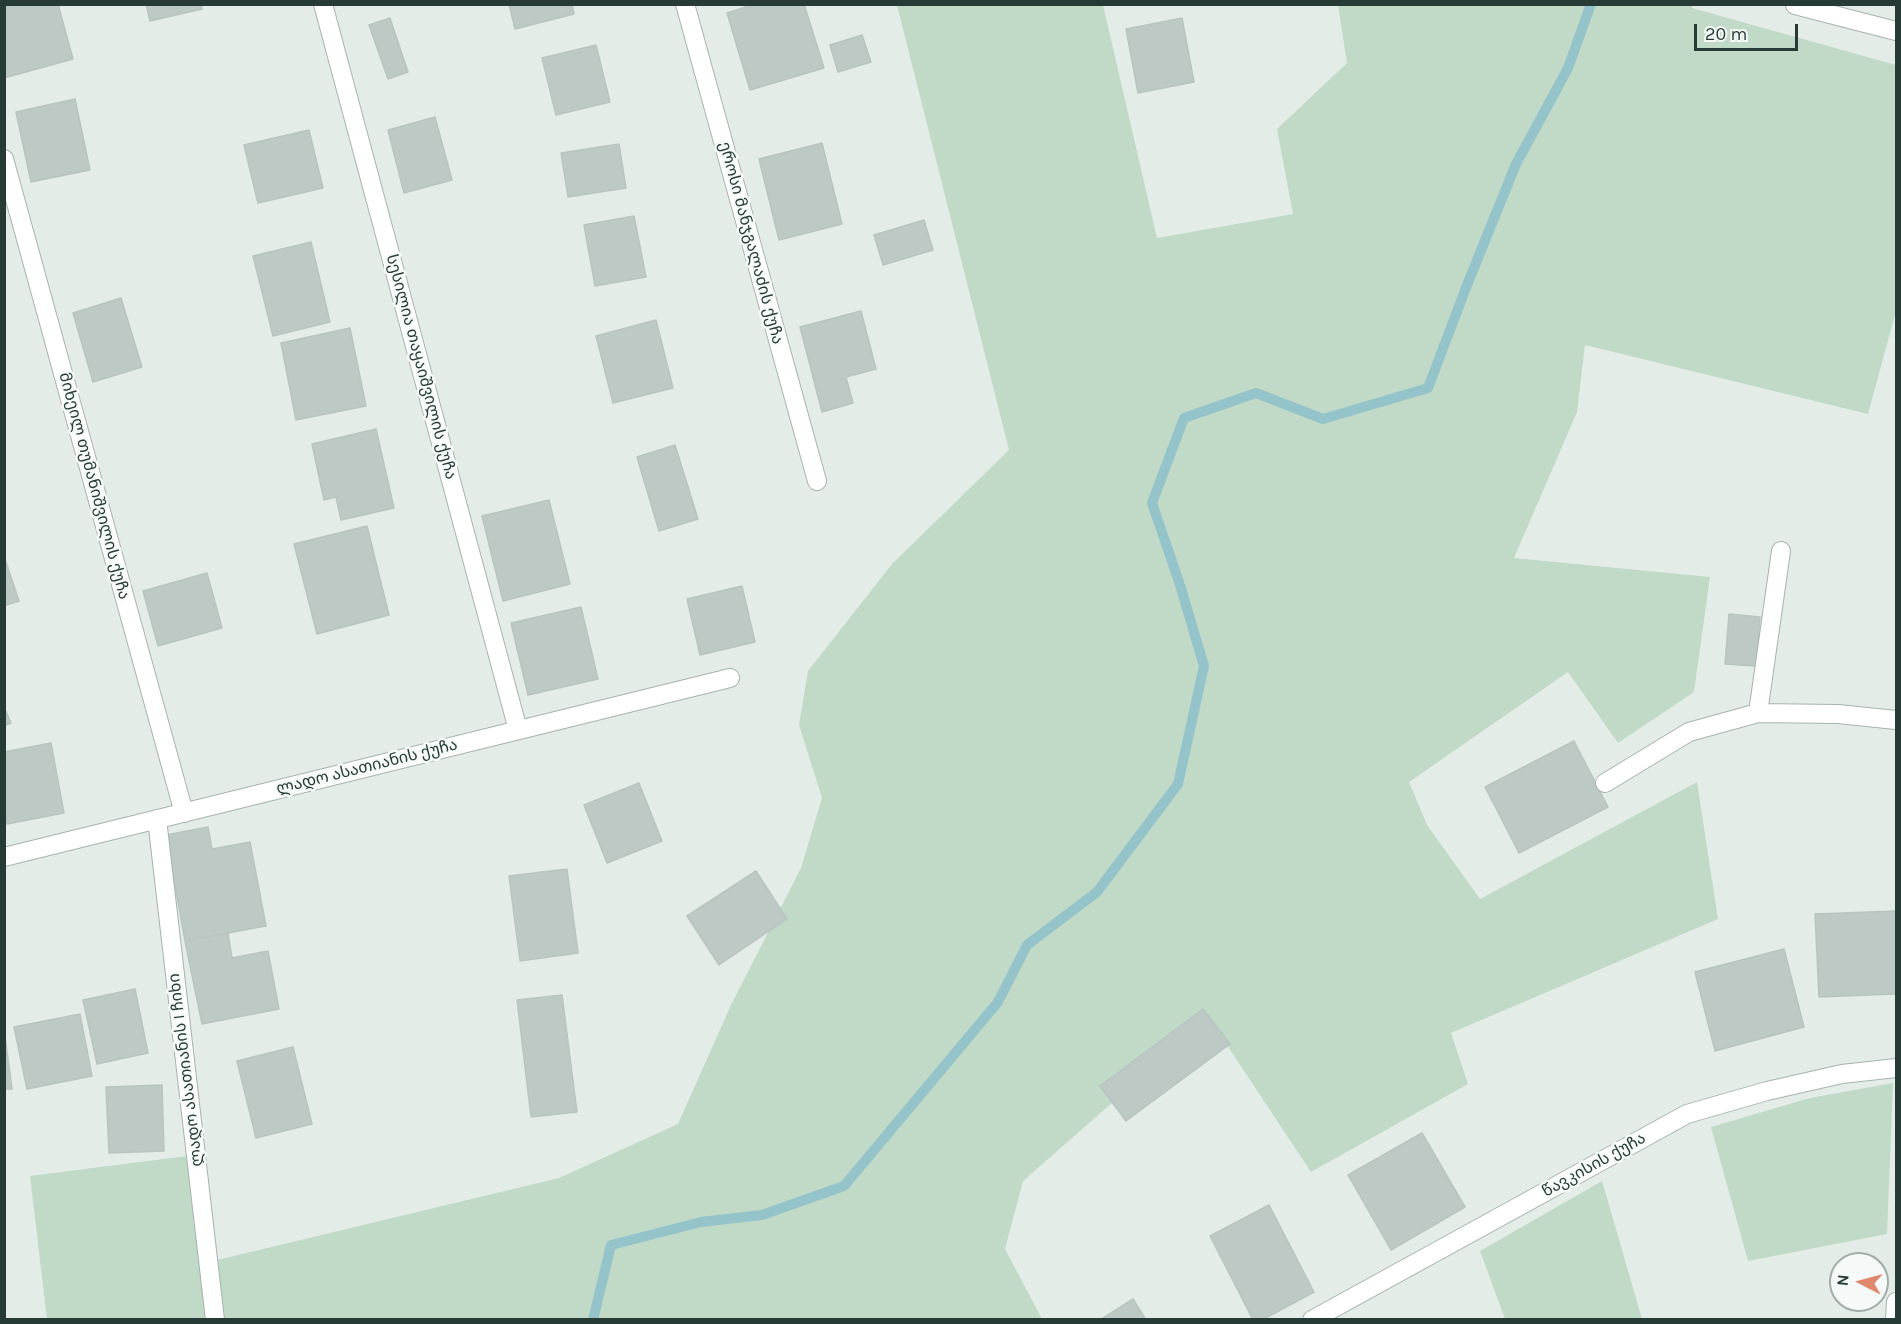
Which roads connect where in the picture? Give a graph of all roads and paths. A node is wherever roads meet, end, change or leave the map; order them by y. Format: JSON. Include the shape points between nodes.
{"nodes":[{"id":1,"x":323,"y":4,"type":"edge"},
{"id":2,"x":685,"y":4,"type":"edge"},
{"id":3,"x":1795,"y":5,"type":"edge"},
{"id":4,"x":1896,"y":31,"type":"edge"},
{"id":5,"x":4,"y":159,"type":"edge"},
{"id":6,"x":817,"y":481,"type":"dead end"},
{"id":7,"x":1781,"y":551,"type":"dead end"},
{"id":8,"x":730,"y":678,"type":"dead end"},
{"id":9,"x":1758,"y":713,"type":"junction"},
{"id":10,"x":1896,"y":720,"type":"edge"},
{"id":11,"x":518,"y":730,"type":"junction"},
{"id":12,"x":1605,"y":783,"type":"dead end"},
{"id":13,"x":184,"y":813,"type":"junction"},
{"id":14,"x":157,"y":819,"type":"junction"},
{"id":15,"x":4,"y":857,"type":"edge"},
{"id":16,"x":1896,"y":1068,"type":"edge"},
{"id":17,"x":1896,"y":1302,"type":"edge"},
{"id":18,"x":215,"y":1320,"type":"edge"},
{"id":19,"x":1312,"y":1320,"type":"edge"},
{"id":20,"x":1895,"y":1320,"type":"edge"}],
"edges":[{"from":1,"to":11,"type":"street","name":"სესილია თაყაიშვილის ქუჩა"},
{"from":2,"to":6,"type":"street","name":"ეროსი მანჯგალაძის ქუჩა"},
{"from":3,"to":4,"type":"street"},
{"from":5,"to":13,"type":"street","name":"მიხეილ თუმანიშვილის ქუჩა"},
{"from":7,"to":9,"type":"street"},
{"from":8,"to":11,"type":"street","name":"ლადო ასათიანის ქუჩა"},
{"from":9,"to":10,"type":"street","via":[[1838,714]]},
{"from":9,"to":12,"type":"street","via":[[1689,732]]},
{"from":11,"to":13,"type":"street","name":"ლადო ასათიანის ქუჩა"},
{"from":13,"to":14,"type":"street","name":"ლადო ასათიანის ქუჩა"},
{"from":14,"to":15,"type":"street","name":"ლადო ასათიანის ქუჩა"},
{"from":14,"to":18,"type":"street","name":"ლადო ასათიანის I ჩიხი"},
{"from":16,"to":19,"type":"street","name":"წავკისის ქუჩა","via":[[1842,1074],[1687,1114]]},
{"from":17,"to":20,"type":"street"}]}
